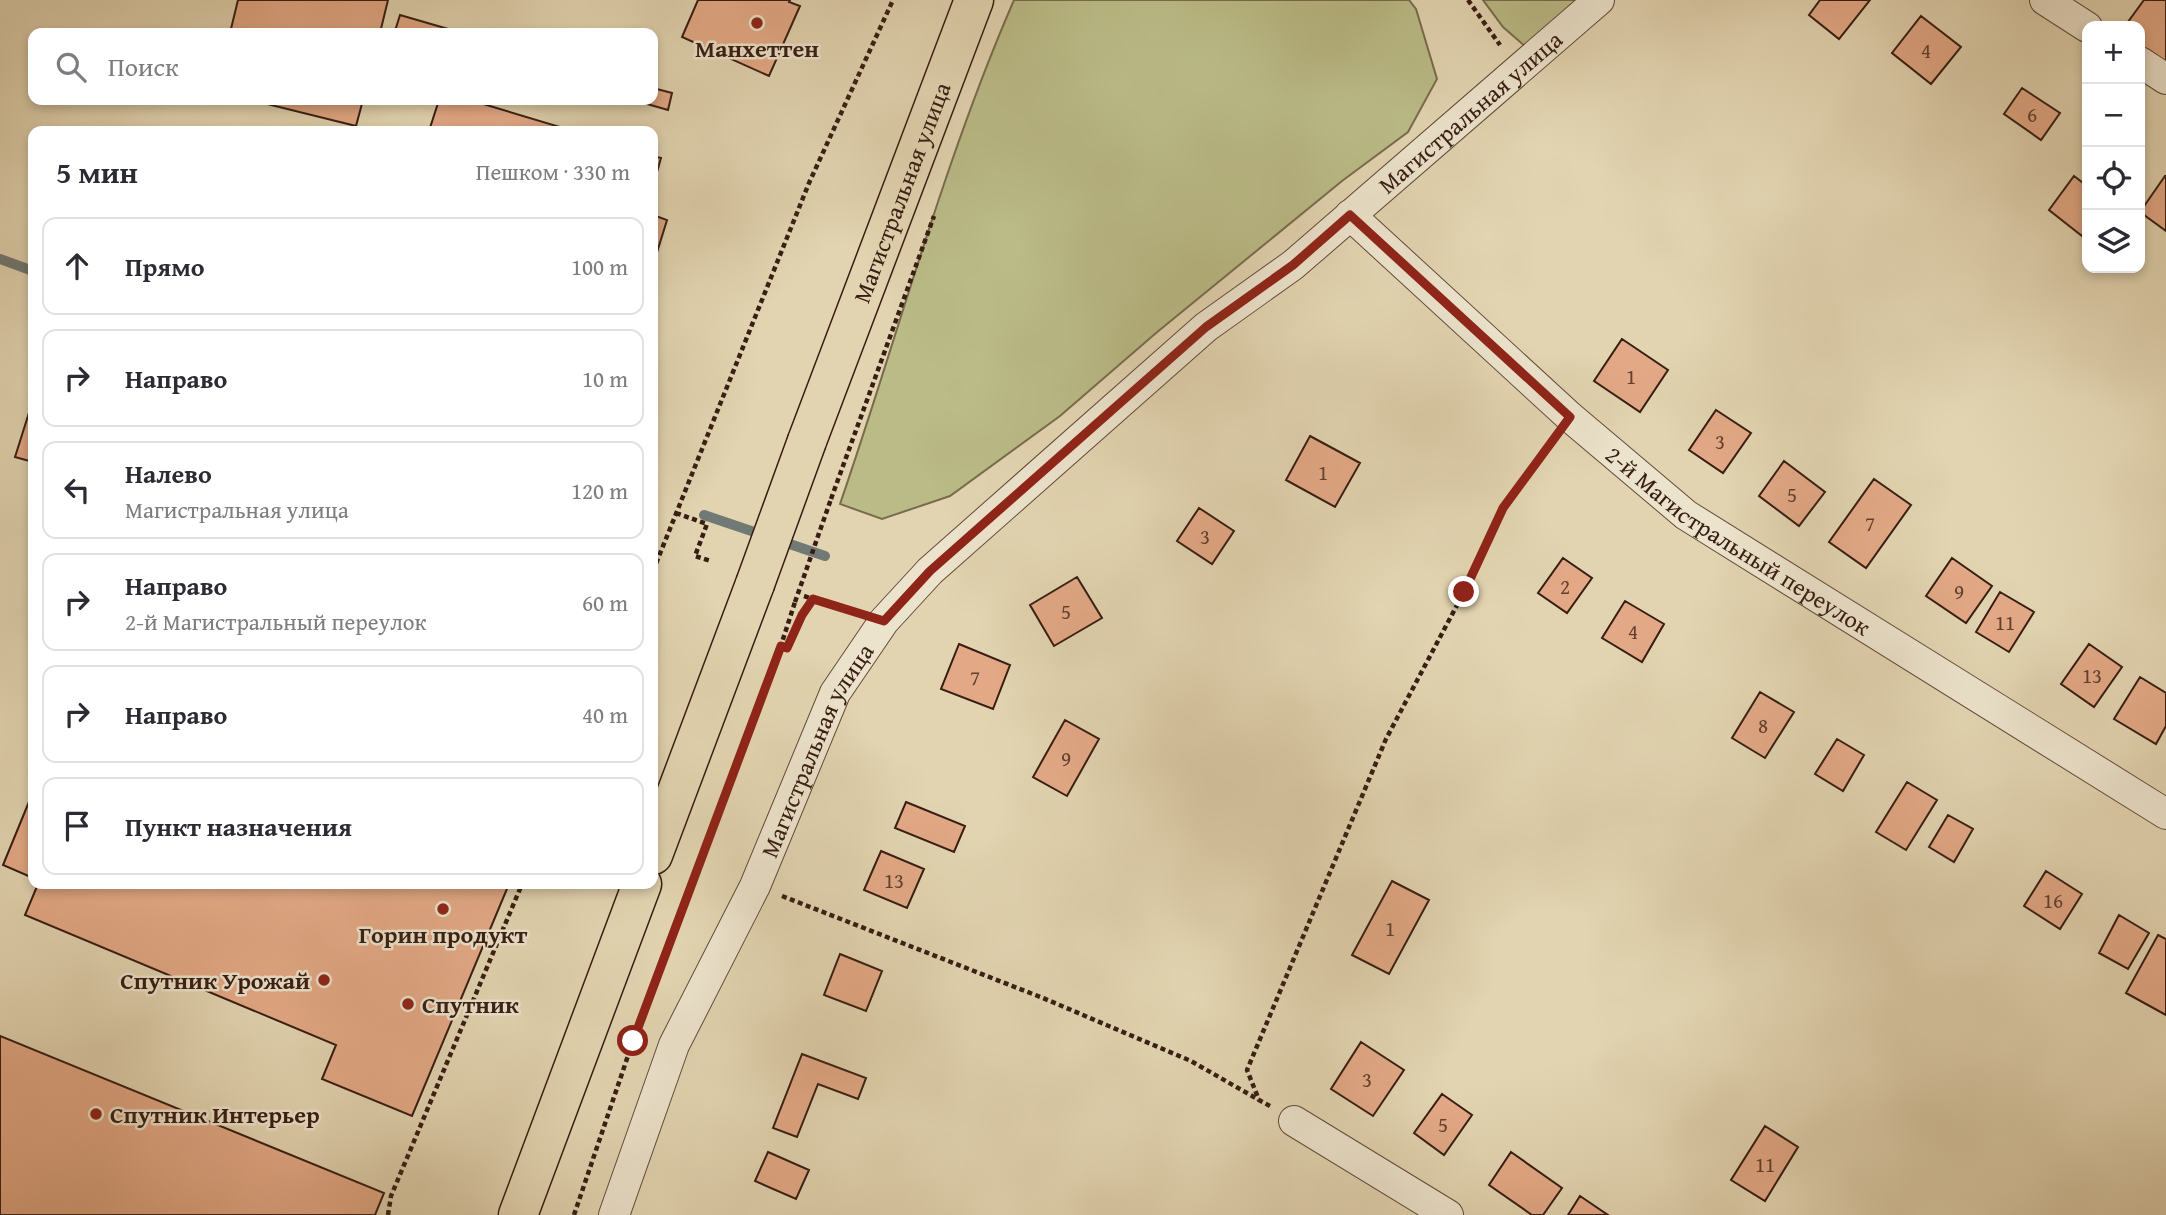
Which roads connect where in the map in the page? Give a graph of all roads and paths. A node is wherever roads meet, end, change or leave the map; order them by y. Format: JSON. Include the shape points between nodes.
{"nodes":[{"id":1,"x":893,"y":0,"type":"edge"},
{"id":2,"x":974,"y":0,"type":"edge"},
{"id":3,"x":1468,"y":0,"type":"edge"},
{"id":4,"x":1599,"y":0,"type":"edge"},
{"id":5,"x":2045,"y":0,"type":"edge"},
{"id":6,"x":2082,"y":24,"type":"edge"},
{"id":7,"x":2145,"y":65,"type":"edge"},
{"id":8,"x":1517,"y":70,"type":"junction"},
{"id":9,"x":2166,"y":79,"type":"edge"},
{"id":10,"x":1350,"y":215,"type":"junction"},
{"id":11,"x":1570,"y":417,"type":"junction"},
{"id":12,"x":831,"y":499,"type":"dead end"},
{"id":13,"x":676,"y":513,"type":"junction"},
{"id":14,"x":658,"y":558,"type":"edge"},
{"id":15,"x":711,"y":561,"type":"dead end"},
{"id":16,"x":804,"y":596,"type":"dead end"},
{"id":17,"x":813,"y":599,"type":"junction"},
{"id":18,"x":884,"y":621,"type":"junction"},
{"id":19,"x":781,"y":646,"type":"junction"},
{"id":20,"x":2166,"y":814,"type":"edge"},
{"id":21,"x":658,"y":842,"type":"edge"},
{"id":22,"x":755,"y":886,"type":"junction"},
{"id":23,"x":520,"y":889,"type":"edge"},
{"id":24,"x":640,"y":889,"type":"edge"},
{"id":25,"x":1259,"y":1100,"type":"junction"},
{"id":26,"x":1294,"y":1121,"type":"joint"},
{"id":27,"x":388,"y":1215,"type":"edge"},
{"id":28,"x":518,"y":1215,"type":"edge"},
{"id":29,"x":574,"y":1215,"type":"edge"},
{"id":30,"x":614,"y":1215,"type":"edge"},
{"id":31,"x":1448,"y":1215,"type":"edge"}],
"edges":[{"from":1,"to":13,"type":"path","via":[[813,175]]},
{"from":2,"to":21,"type":"main road","name":"Магистральная улица","bridge":true},
{"from":3,"to":8,"type":"path"},
{"from":4,"to":8,"type":"street","name":"Магистральная улица"},
{"from":5,"to":6,"type":"street"},
{"from":7,"to":9,"type":"street"},
{"from":8,"to":10,"type":"street","name":"Магистральная улица"},
{"from":10,"to":11,"type":"street","name":"2-й Магистральный переулок"},
{"from":10,"to":18,"type":"street","name":"Магистральная улица","via":[[1293,265],[1206,327],[930,571]]},
{"from":11,"to":20,"type":"street","name":"2-й Магистральный переулок","via":[[1686,515]]},
{"from":11,"to":25,"type":"path","via":[[1503,508],[1386,739],[1247,1070]]},
{"from":12,"to":19,"type":"path","bridge":true},
{"from":13,"to":14,"type":"path"},
{"from":13,"to":15,"type":"path","via":[[707,524],[695,556]]},
{"from":16,"to":17,"type":"path"},
{"from":17,"to":18,"type":"path"},
{"from":17,"to":19,"type":"path","via":[[787,648]]},
{"from":18,"to":22,"type":"street","name":"Магистральная улица","via":[[835,693]]},
{"from":19,"to":29,"type":"path","via":[[633,1041]]},
{"from":22,"to":25,"type":"path","via":[[1043,998],[1191,1061]]},
{"from":22,"to":30,"type":"street","name":"Магистральная улица","via":[[674,1045]]},
{"from":23,"to":27,"type":"path","via":[[391,1196]]},
{"from":24,"to":28,"type":"main road"},
{"from":25,"to":26,"type":"path"},
{"from":26,"to":31,"type":"street"}]}
